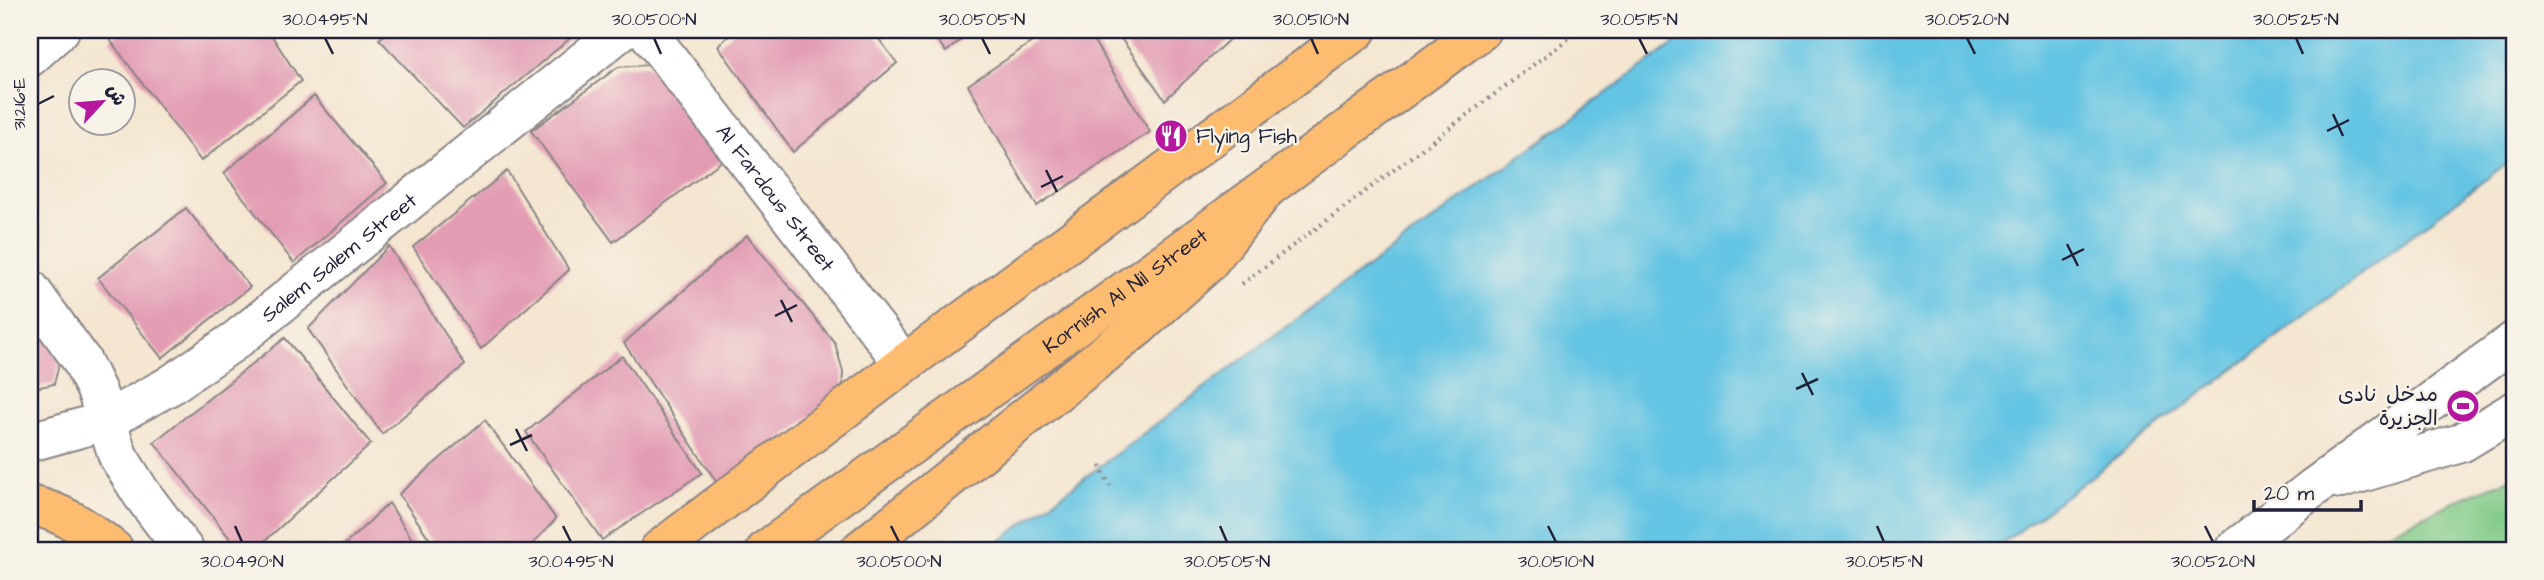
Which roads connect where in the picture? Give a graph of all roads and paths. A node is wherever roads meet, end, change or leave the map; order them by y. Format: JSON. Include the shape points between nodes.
{"nodes":[{"id":1,"x":60,"y":30,"type":"edge"},
{"id":2,"x":622,"y":30,"type":"edge"},
{"id":3,"x":646,"y":30,"type":"edge"},
{"id":4,"x":1357,"y":30,"type":"edge"},
{"id":5,"x":1482,"y":30,"type":"edge"},
{"id":6,"x":30,"y":57,"type":"edge"},
{"id":7,"x":1267,"y":188,"type":"junction"},
{"id":8,"x":30,"y":289,"type":"edge"},
{"id":9,"x":2514,"y":341,"type":"edge"},
{"id":10,"x":904,"y":364,"type":"junction"},
{"id":11,"x":2514,"y":411,"type":"edge"},
{"id":12,"x":105,"y":421,"type":"junction"},
{"id":13,"x":30,"y":442,"type":"edge"},
{"id":14,"x":1100,"y":466,"type":"dead end"},
{"id":15,"x":1110,"y":486,"type":"dead end"},
{"id":16,"x":2313,"y":488,"type":"junction"},
{"id":17,"x":30,"y":505,"type":"edge"},
{"id":18,"x":114,"y":550,"type":"edge"},
{"id":19,"x":184,"y":550,"type":"edge"},
{"id":20,"x":659,"y":550,"type":"edge"},
{"id":21,"x":766,"y":550,"type":"edge"},
{"id":22,"x":860,"y":550,"type":"edge"},
{"id":23,"x":2234,"y":550,"type":"edge"}],
"edges":[{"from":1,"to":6,"type":"street"},
{"from":2,"to":12,"type":"street","name":"Salem Salem Street","via":[[236,340],[169,386]]},
{"from":3,"to":10,"type":"street","name":"Al Fardous Street"},
{"from":4,"to":10,"type":"main road"},
{"from":5,"to":7,"type":"main road","name":"Kornish Al Nil Street"},
{"from":7,"to":21,"type":"main road","name":"Kornish Al Nil Street"},
{"from":7,"to":22,"type":"main road","via":[[1208,264],[1139,326]]},
{"from":8,"to":12,"type":"street","via":[[82,361]]},
{"from":9,"to":16,"type":"street"},
{"from":10,"to":20,"type":"main road"},
{"from":11,"to":16,"type":"street","via":[[2460,443]]},
{"from":12,"to":13,"type":"street","name":"Salem Salem Street"},
{"from":12,"to":19,"type":"street","via":[[141,493]]},
{"from":14,"to":15,"type":"path"},
{"from":16,"to":23,"type":"street"},
{"from":17,"to":18,"type":"main road","via":[[51,509],[84,526]]}]}
